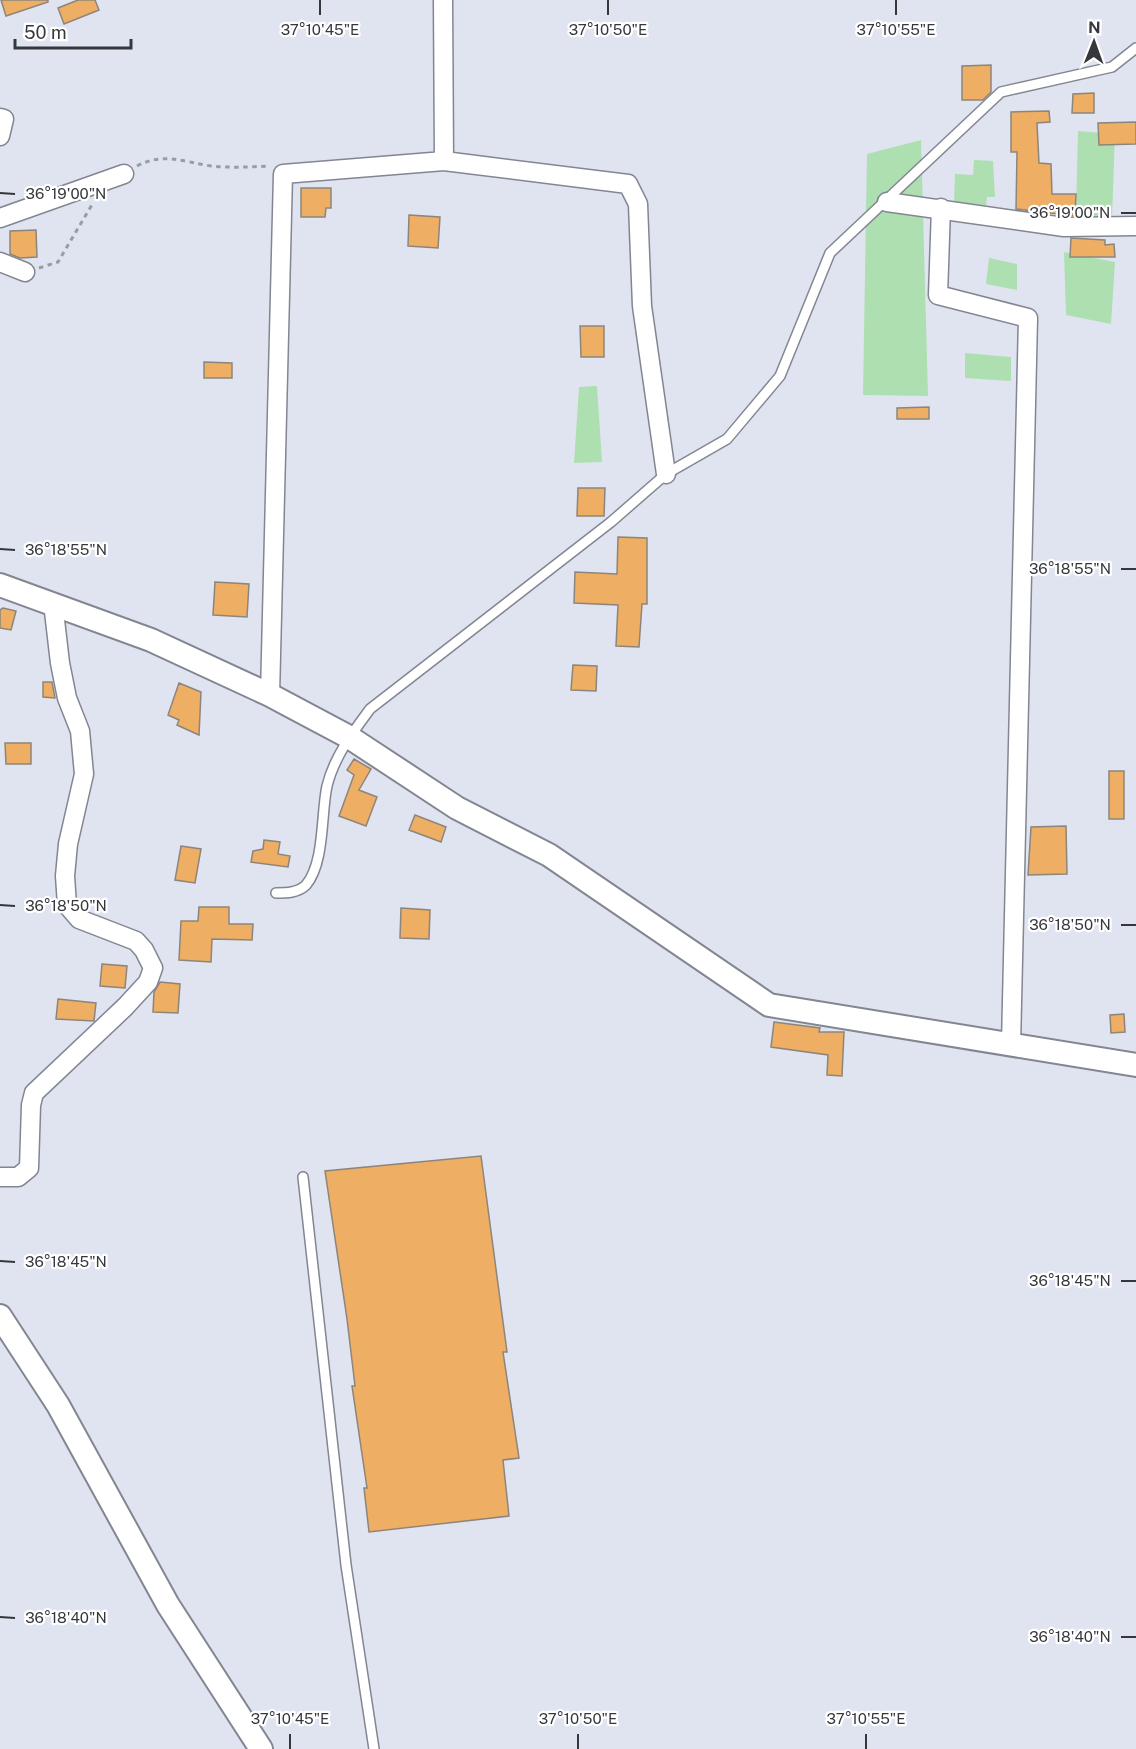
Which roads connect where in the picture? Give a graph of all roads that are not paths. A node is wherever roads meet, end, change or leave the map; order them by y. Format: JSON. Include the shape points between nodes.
{"nodes":[{"id":1,"x":443,"y":0,"type":"edge"},
{"id":2,"x":1136,"y":48,"type":"edge"},
{"id":3,"x":0,"y":118,"type":"edge"},
{"id":4,"x":0,"y":136,"type":"edge"},
{"id":5,"x":444,"y":161,"type":"junction"},
{"id":6,"x":124,"y":174,"type":"road end"},
{"id":7,"x":887,"y":202,"type":"junction"},
{"id":8,"x":941,"y":208,"type":"junction"},
{"id":9,"x":0,"y":218,"type":"edge"},
{"id":10,"x":1136,"y":226,"type":"edge"},
{"id":11,"x":0,"y":262,"type":"edge"},
{"id":12,"x":25,"y":272,"type":"road end"},
{"id":13,"x":666,"y":474,"type":"junction"},
{"id":14,"x":0,"y":585,"type":"edge"},
{"id":15,"x":53,"y":603,"type":"junction"},
{"id":16,"x":270,"y":696,"type":"junction"},
{"id":17,"x":350,"y":737,"type":"junction"},
{"id":18,"x":276,"y":893,"type":"dead end"},
{"id":19,"x":1011,"y":1045,"type":"junction"},
{"id":20,"x":1136,"y":1065,"type":"edge"},
{"id":21,"x":0,"y":1177,"type":"edge"},
{"id":22,"x":303,"y":1177,"type":"dead end"},
{"id":23,"x":0,"y":1316,"type":"edge"},
{"id":24,"x":261,"y":1749,"type":"edge"},
{"id":25,"x":374,"y":1749,"type":"edge"}],
"edges":[{"from":1,"to":5,"type":"street"},
{"from":2,"to":7,"type":"lane","via":[[1112,67],[1001,92]]},
{"from":3,"to":4,"type":"street","via":[[4,119]]},
{"from":5,"to":13,"type":"street","via":[[628,184],[638,204],[642,306]]},
{"from":5,"to":16,"type":"street","via":[[283,174]]},
{"from":6,"to":9,"type":"street"},
{"from":7,"to":8,"type":"street"},
{"from":7,"to":13,"type":"lane","via":[[830,253],[780,376],[727,440]]},
{"from":8,"to":10,"type":"street","via":[[1064,227]]},
{"from":8,"to":19,"type":"street","via":[[938,295],[1028,318]]},
{"from":11,"to":12,"type":"street"},
{"from":13,"to":17,"type":"lane","via":[[611,522],[370,709]]},
{"from":14,"to":15,"type":"street"},
{"from":15,"to":16,"type":"street","via":[[151,640]]},
{"from":15,"to":21,"type":"street","via":[[60,663],[67,698],[80,731],[84,774],[68,844],[67,905],[79,919],[136,941],[153,968],[148,982],[125,1007],[34,1093],[29,1168],[18,1177]]},
{"from":16,"to":17,"type":"street"},
{"from":17,"to":18,"type":"lane","via":[[327,785],[313,870],[306,885],[294,892]]},
{"from":17,"to":19,"type":"street","via":[[457,808],[549,855],[770,1005]]},
{"from":19,"to":20,"type":"street"},
{"from":22,"to":25,"type":"lane","via":[[346,1565]]},
{"from":23,"to":24,"type":"street","via":[[58,1405],[168,1605]]}]}
